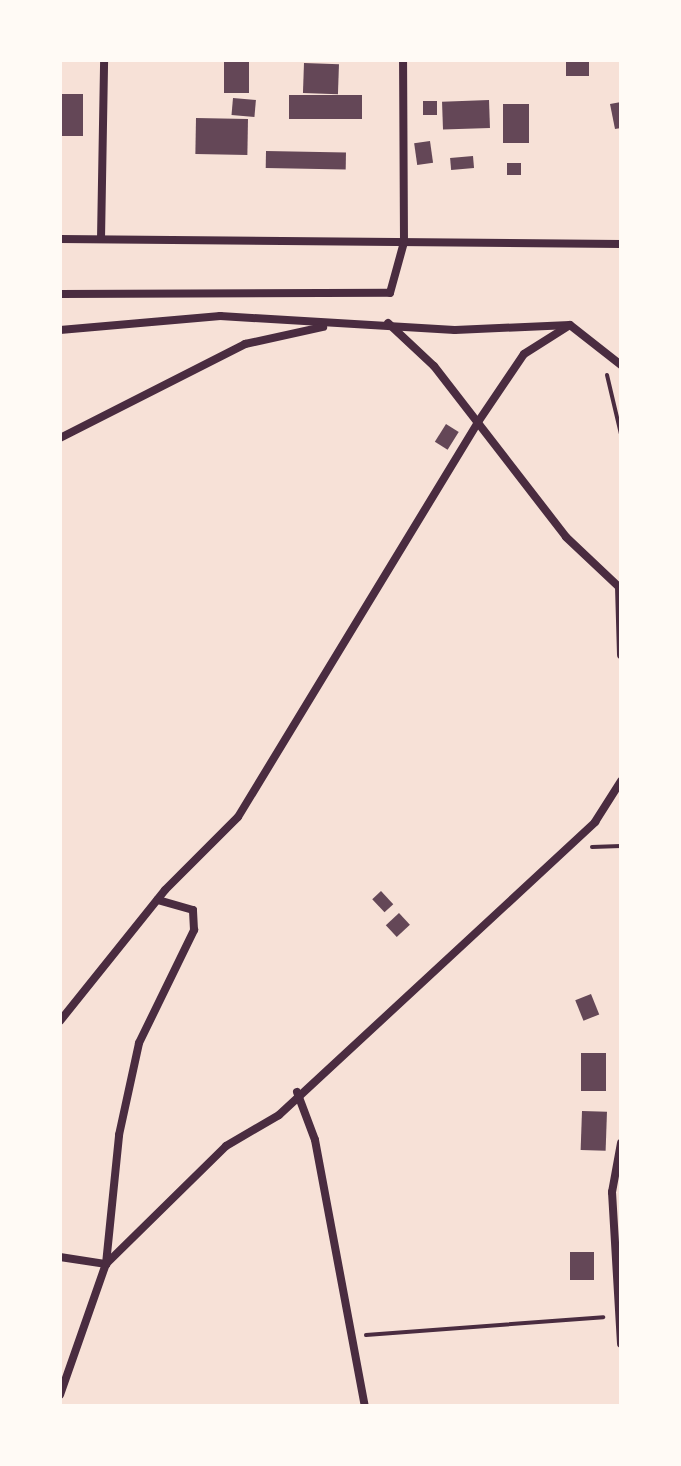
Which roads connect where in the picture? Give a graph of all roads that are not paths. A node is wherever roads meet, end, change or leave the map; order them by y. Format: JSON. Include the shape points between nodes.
{"nodes":[{"id":1,"x":104,"y":60,"type":"edge"},
{"id":2,"x":403,"y":60,"type":"edge"},
{"id":3,"x":60,"y":239,"type":"edge"},
{"id":4,"x":101,"y":239,"type":"junction"},
{"id":5,"x":404,"y":242,"type":"junction"},
{"id":6,"x":621,"y":244,"type":"edge"},
{"id":7,"x":60,"y":294,"type":"edge"},
{"id":8,"x":388,"y":323,"type":"junction"},
{"id":9,"x":339,"y":324,"type":"junction"},
{"id":10,"x":570,"y":325,"type":"junction"},
{"id":11,"x":60,"y":330,"type":"edge"},
{"id":12,"x":621,"y":365,"type":"edge"},
{"id":13,"x":478,"y":422,"type":"junction"},
{"id":14,"x":60,"y":438,"type":"edge"},
{"id":15,"x":621,"y":655,"type":"edge"},
{"id":16,"x":621,"y":781,"type":"edge"},
{"id":17,"x":157,"y":900,"type":"junction"},
{"id":18,"x":60,"y":1021,"type":"edge"},
{"id":19,"x":297,"y":1092,"type":"junction"},
{"id":20,"x":621,"y":1143,"type":"edge"},
{"id":21,"x":60,"y":1257,"type":"edge"},
{"id":22,"x":106,"y":1264,"type":"junction"},
{"id":23,"x":621,"y":1344,"type":"edge"},
{"id":24,"x":60,"y":1395,"type":"edge"},
{"id":25,"x":365,"y":1406,"type":"edge"}],
"edges":[{"from":1,"to":4,"type":"street"},
{"from":2,"to":5,"type":"street"},
{"from":3,"to":4,"type":"street"},
{"from":4,"to":5,"type":"street"},
{"from":5,"to":6,"type":"street"},
{"from":5,"to":7,"type":"street","via":[[390,293]]},
{"from":8,"to":9,"type":"street"},
{"from":8,"to":10,"type":"street","via":[[455,330]]},
{"from":8,"to":13,"type":"street"},
{"from":9,"to":11,"type":"street","via":[[220,316]]},
{"from":9,"to":14,"type":"street","via":[[245,344]]},
{"from":10,"to":12,"type":"street"},
{"from":10,"to":13,"type":"street","via":[[524,354]]},
{"from":13,"to":15,"type":"street","via":[[566,537],[619,587]]},
{"from":13,"to":17,"type":"street","via":[[238,817]]},
{"from":16,"to":19,"type":"street","via":[[595,822]]},
{"from":17,"to":18,"type":"street"},
{"from":17,"to":22,"type":"street","via":[[193,910],[194,930],[139,1043],[119,1135]]},
{"from":19,"to":22,"type":"street","via":[[279,1115],[226,1146]]},
{"from":19,"to":25,"type":"street","via":[[315,1140]]},
{"from":20,"to":23,"type":"street","via":[[612,1192],[615,1320]]},
{"from":21,"to":22,"type":"street"},
{"from":22,"to":24,"type":"street"}]}
